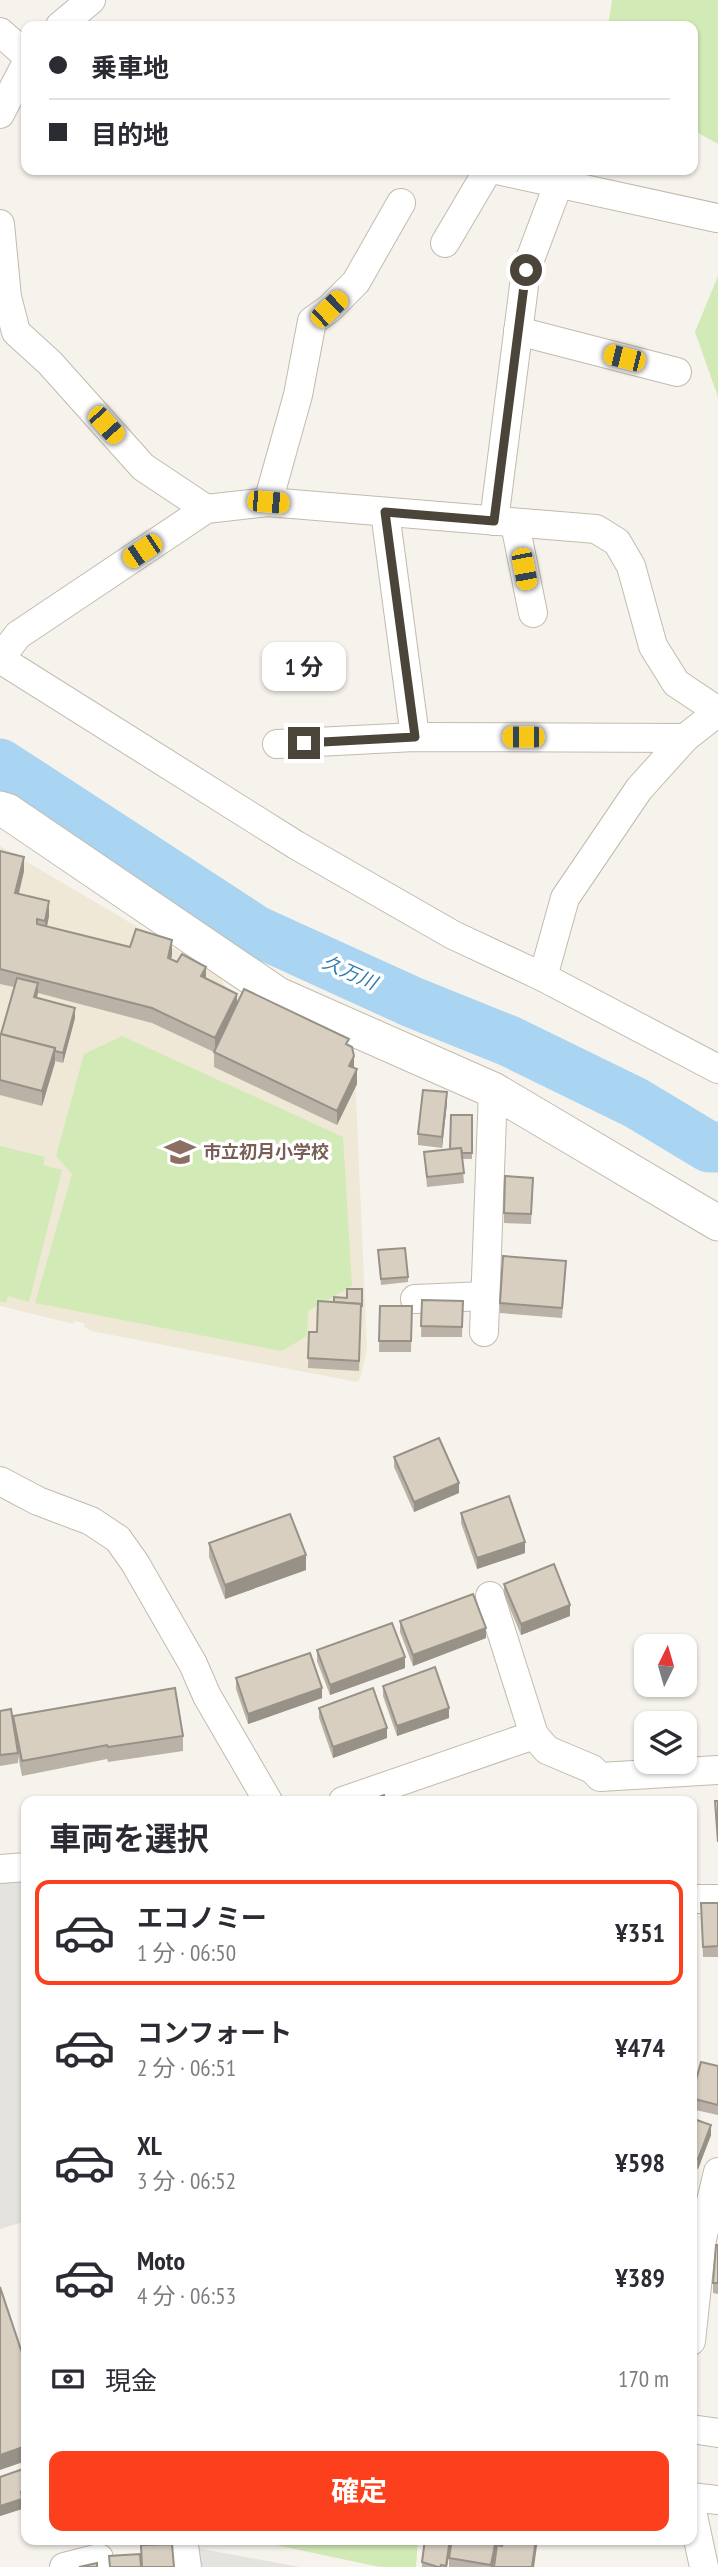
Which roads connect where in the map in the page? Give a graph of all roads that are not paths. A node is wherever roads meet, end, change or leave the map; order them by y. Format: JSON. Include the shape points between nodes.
{"nodes":[{"id":1,"x":91,"y":0,"type":"edge"},
{"id":2,"x":67,"y":21,"type":"edge"},
{"id":3,"x":0,"y":32,"type":"edge"},
{"id":4,"x":21,"y":51,"type":"edge"},
{"id":5,"x":21,"y":74,"type":"edge"},
{"id":6,"x":0,"y":114,"type":"edge"},
{"id":7,"x":485,"y":175,"type":"edge"},
{"id":8,"x":517,"y":175,"type":"edge"},
{"id":9,"x":558,"y":185,"type":"junction"},
{"id":10,"x":401,"y":203,"type":"dead end"},
{"id":11,"x":717,"y":218,"type":"edge"},
{"id":12,"x":1,"y":241,"type":"edge"},
{"id":13,"x":445,"y":243,"type":"dead end"},
{"id":14,"x":518,"y":331,"type":"junction"},
{"id":15,"x":677,"y":372,"type":"dead end"},
{"id":16,"x":268,"y":502,"type":"junction"},
{"id":17,"x":206,"y":509,"type":"junction"},
{"id":18,"x":385,"y":512,"type":"junction"},
{"id":19,"x":505,"y":522,"type":"junction"},
{"id":20,"x":533,"y":613,"type":"dead end"},
{"id":21,"x":0,"y":659,"type":"edge"},
{"id":22,"x":718,"y":711,"type":"edge"},
{"id":23,"x":415,"y":737,"type":"junction"},
{"id":24,"x":685,"y":738,"type":"junction"},
{"id":25,"x":277,"y":744,"type":"dead end"},
{"id":26,"x":0,"y":809,"type":"edge"},
{"id":27,"x":543,"y":977,"type":"junction"},
{"id":28,"x":718,"y":1069,"type":"edge"},
{"id":29,"x":493,"y":1090,"type":"junction"},
{"id":30,"x":718,"y":1223,"type":"edge"},
{"id":31,"x":485,"y":1296,"type":"junction"},
{"id":32,"x":415,"y":1298,"type":"dead end"},
{"id":33,"x":484,"y":1332,"type":"dead end"},
{"id":34,"x":0,"y":1481,"type":"edge"},
{"id":35,"x":490,"y":1596,"type":"dead end"},
{"id":36,"x":534,"y":1735,"type":"junction"},
{"id":37,"x":718,"y":1770,"type":"edge"},
{"id":38,"x":601,"y":1789,"type":"edge"},
{"id":39,"x":265,"y":1796,"type":"edge"},
{"id":40,"x":357,"y":1796,"type":"edge"},
{"id":41,"x":21,"y":1868,"type":"edge"},
{"id":42,"x":0,"y":1870,"type":"edge"},
{"id":43,"x":697,"y":1899,"type":"edge"},
{"id":44,"x":718,"y":1899,"type":"edge"},
{"id":45,"x":718,"y":2172,"type":"edge"},
{"id":46,"x":705,"y":2216,"type":"edge"},
{"id":47,"x":706,"y":2310,"type":"edge"},
{"id":48,"x":697,"y":2329,"type":"edge"},
{"id":49,"x":697,"y":2430,"type":"edge"},
{"id":50,"x":718,"y":2432,"type":"edge"},
{"id":51,"x":697,"y":2498,"type":"edge"},
{"id":52,"x":718,"y":2500,"type":"edge"},
{"id":53,"x":697,"y":2534,"type":"edge"},
{"id":54,"x":184,"y":2545,"type":"edge"},
{"id":55,"x":99,"y":2558,"type":"dead end"},
{"id":56,"x":64,"y":2567,"type":"edge"},
{"id":57,"x":187,"y":2567,"type":"edge"},
{"id":58,"x":704,"y":2567,"type":"edge"}],
"edges":[{"from":1,"to":2,"type":"street"},
{"from":3,"to":4,"type":"street"},
{"from":5,"to":6,"type":"street"},
{"from":7,"to":13,"type":"street"},
{"from":8,"to":9,"type":"street"},
{"from":9,"to":11,"type":"street"},
{"from":9,"to":14,"type":"street","via":[[526,270]]},
{"from":10,"to":16,"type":"street","via":[[356,282],[312,321],[298,395]]},
{"from":12,"to":17,"type":"street","via":[[16,332],[50,363],[143,467]]},
{"from":14,"to":15,"type":"street"},
{"from":14,"to":19,"type":"street"},
{"from":16,"to":17,"type":"street"},
{"from":16,"to":18,"type":"street"},
{"from":17,"to":21,"type":"street","via":[[18,635]]},
{"from":18,"to":19,"type":"street"},
{"from":18,"to":23,"type":"street"},
{"from":19,"to":20,"type":"street"},
{"from":19,"to":22,"type":"street","via":[[596,529],[617,542],[631,566],[653,646],[677,683]]},
{"from":21,"to":27,"type":"street","via":[[296,845],[453,935]]},
{"from":22,"to":24,"type":"street"},
{"from":23,"to":24,"type":"street"},
{"from":23,"to":25,"type":"street"},
{"from":24,"to":27,"type":"street","via":[[639,789],[565,898]]},
{"from":26,"to":29,"type":"street","via":[[278,995]]},
{"from":27,"to":28,"type":"street"},
{"from":29,"to":30,"type":"street"},
{"from":29,"to":31,"type":"street"},
{"from":31,"to":32,"type":"street"},
{"from":31,"to":33,"type":"street"},
{"from":34,"to":39,"type":"street","via":[[91,1521],[118,1539]]},
{"from":35,"to":36,"type":"street"},
{"from":36,"to":38,"type":"street","via":[[547,1750],[592,1769]]},
{"from":36,"to":40,"type":"street"},
{"from":37,"to":38,"type":"street"},
{"from":41,"to":42,"type":"street"},
{"from":43,"to":44,"type":"street"},
{"from":45,"to":46,"type":"street"},
{"from":46,"to":47,"type":"street"},
{"from":47,"to":48,"type":"street"},
{"from":49,"to":50,"type":"street"},
{"from":51,"to":52,"type":"street"},
{"from":53,"to":58,"type":"street"},
{"from":54,"to":57,"type":"street"},
{"from":55,"to":56,"type":"street"}]}
